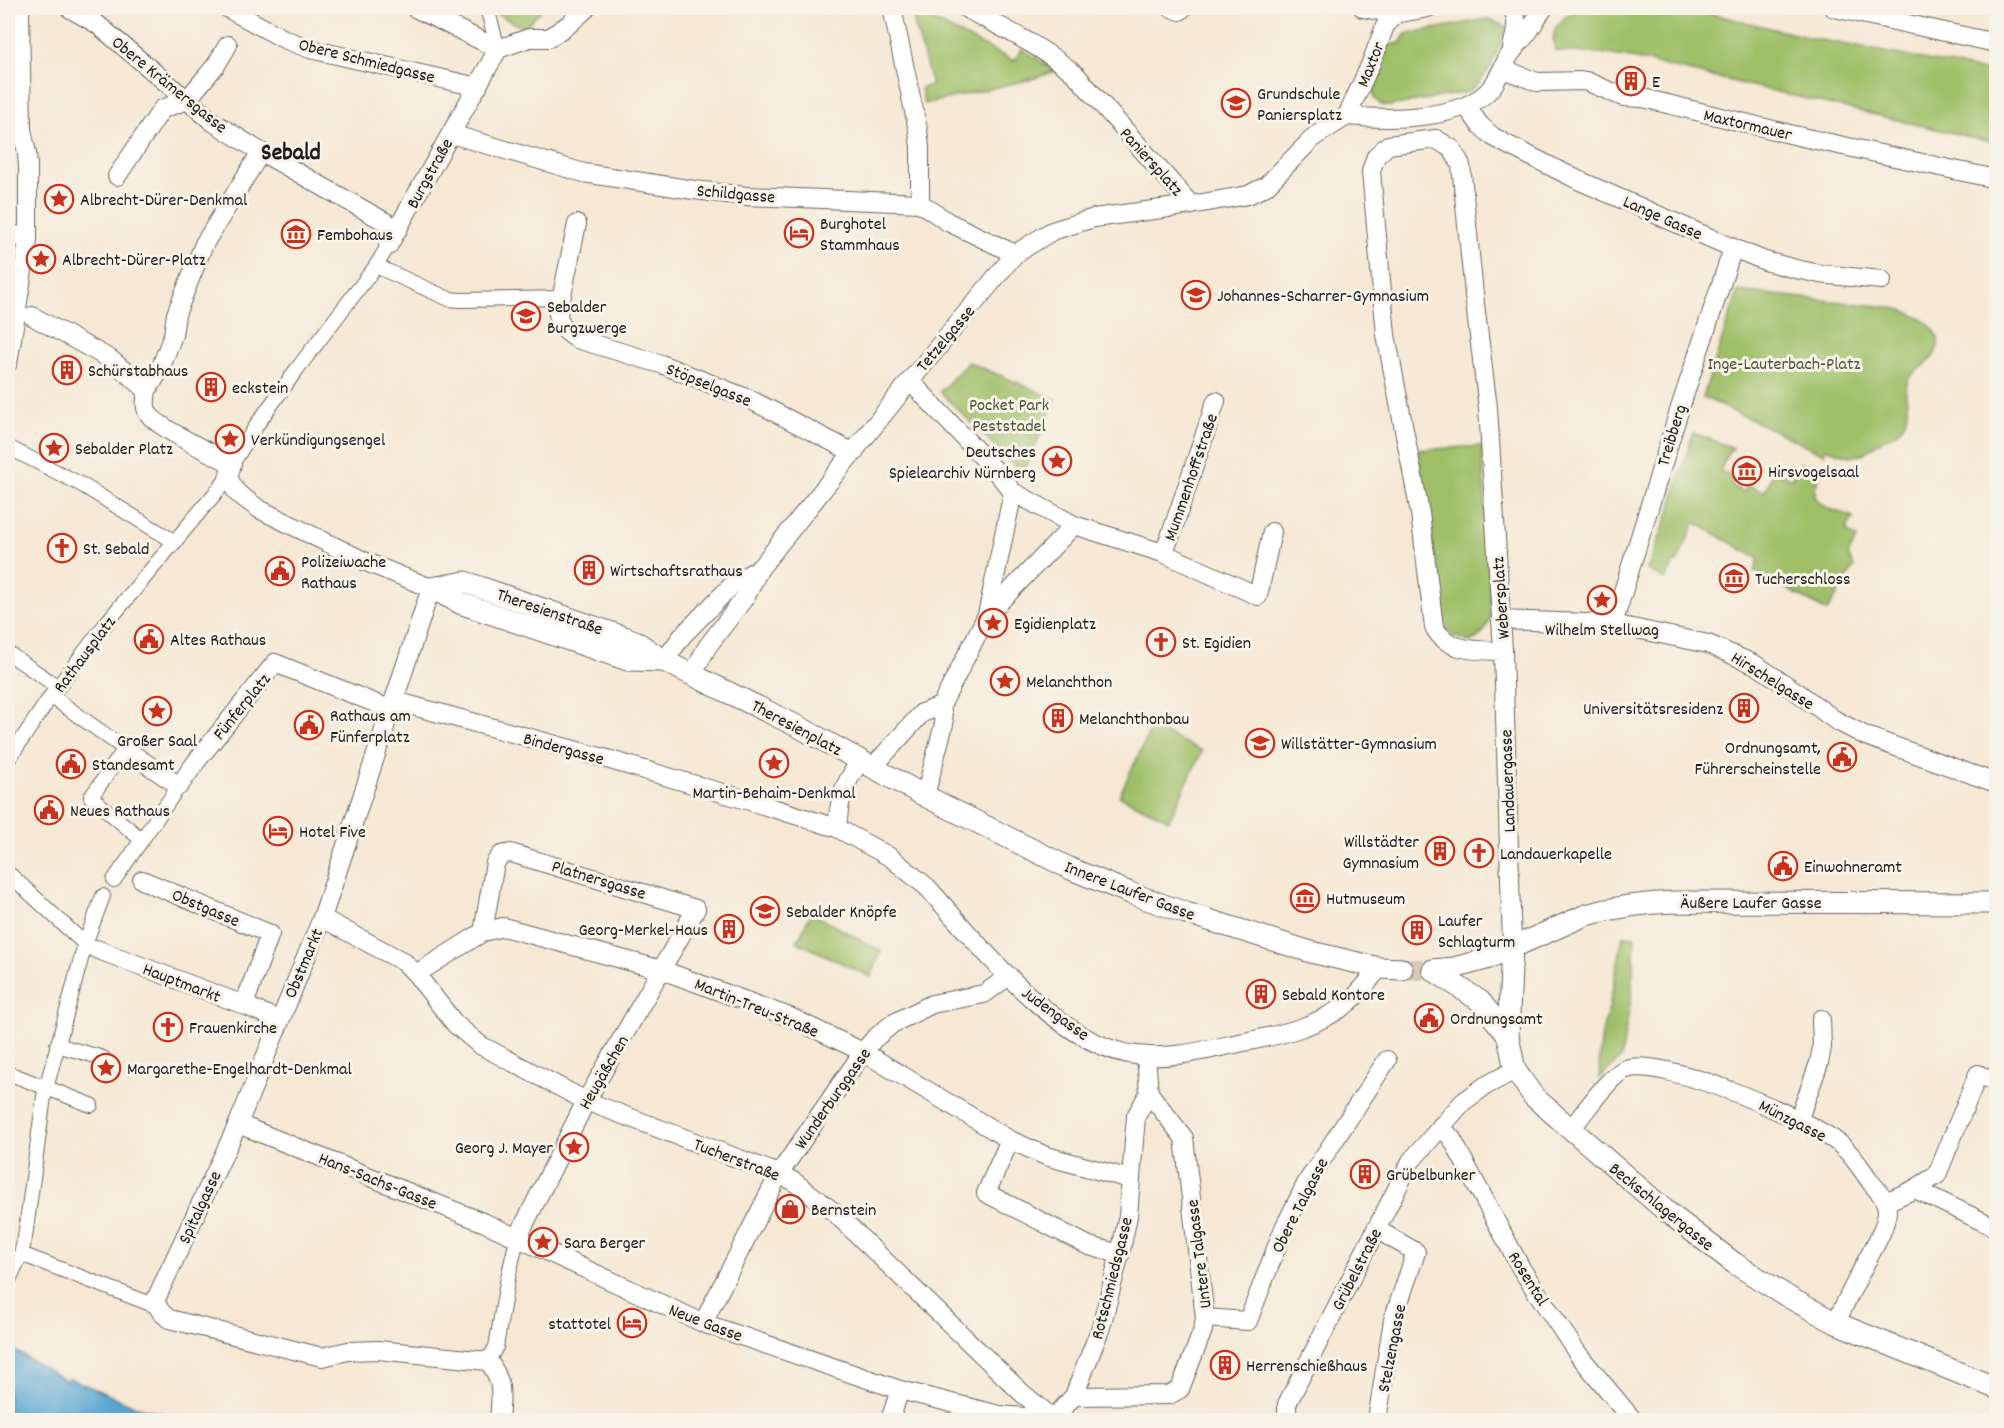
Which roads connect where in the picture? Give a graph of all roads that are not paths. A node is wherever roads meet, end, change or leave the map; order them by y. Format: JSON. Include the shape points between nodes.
{"nodes":[{"id":1,"x":69,"y":8,"type":"edge"},
{"id":2,"x":415,"y":8,"type":"edge"},
{"id":3,"x":487,"y":8,"type":"edge"},
{"id":4,"x":587,"y":8,"type":"edge"},
{"id":5,"x":892,"y":8,"type":"edge"},
{"id":6,"x":964,"y":8,"type":"edge"},
{"id":7,"x":1172,"y":8,"type":"edge"},
{"id":8,"x":1183,"y":8,"type":"edge"},
{"id":9,"x":1363,"y":8,"type":"edge"},
{"id":10,"x":1428,"y":8,"type":"edge"},
{"id":11,"x":1512,"y":8,"type":"edge"},
{"id":12,"x":1544,"y":8,"type":"edge"},
{"id":13,"x":1834,"y":8,"type":"edge"},
{"id":14,"x":25,"y":9,"type":"edge"},
{"id":15,"x":238,"y":10,"type":"edge"},
{"id":16,"x":1395,"y":14,"type":"junction"},
{"id":17,"x":1996,"y":43,"type":"edge"},
{"id":18,"x":228,"y":45,"type":"dead end"},
{"id":19,"x":498,"y":49,"type":"junction"},
{"id":20,"x":1506,"y":62,"type":"junction"},
{"id":21,"x":478,"y":87,"type":"junction"},
{"id":22,"x":187,"y":100,"type":"junction"},
{"id":23,"x":1466,"y":106,"type":"junction"},
{"id":24,"x":1347,"y":116,"type":"junction"},
{"id":25,"x":451,"y":134,"type":"junction"},
{"id":26,"x":261,"y":152,"type":"junction"},
{"id":27,"x":117,"y":176,"type":"dead end"},
{"id":28,"x":1996,"y":179,"type":"edge"},
{"id":29,"x":921,"y":203,"type":"junction"},
{"id":30,"x":1191,"y":205,"type":"junction"},
{"id":31,"x":577,"y":224,"type":"dead end"},
{"id":32,"x":398,"y":229,"type":"junction"},
{"id":33,"x":8,"y":232,"type":"edge"},
{"id":34,"x":28,"y":240,"type":"junction"},
{"id":35,"x":388,"y":246,"type":"joint"},
{"id":36,"x":1733,"y":248,"type":"junction"},
{"id":37,"x":1015,"y":254,"type":"junction"},
{"id":38,"x":376,"y":266,"type":"junction"},
{"id":39,"x":1882,"y":280,"type":"dead end"},
{"id":40,"x":561,"y":298,"type":"junction"},
{"id":41,"x":32,"y":316,"type":"dead end"},
{"id":42,"x":8,"y":363,"type":"edge"},
{"id":43,"x":910,"y":381,"type":"junction"},
{"id":44,"x":147,"y":390,"type":"junction"},
{"id":45,"x":1216,"y":401,"type":"dead end"},
{"id":46,"x":8,"y":447,"type":"edge"},
{"id":47,"x":854,"y":453,"type":"junction"},
{"id":48,"x":230,"y":471,"type":"junction"},
{"id":49,"x":1013,"y":492,"type":"junction"},
{"id":50,"x":1074,"y":525,"type":"junction"},
{"id":51,"x":1272,"y":532,"type":"dead end"},
{"id":52,"x":175,"y":542,"type":"junction"},
{"id":53,"x":1163,"y":553,"type":"junction"},
{"id":54,"x":760,"y":568,"type":"junction"},
{"id":55,"x":431,"y":588,"type":"junction"},
{"id":56,"x":505,"y":596,"type":"junction"},
{"id":57,"x":987,"y":615,"type":"junction"},
{"id":58,"x":498,"y":616,"type":"junction"},
{"id":59,"x":1501,"y":620,"type":"junction"},
{"id":60,"x":1613,"y":624,"type":"junction"},
{"id":61,"x":1503,"y":651,"type":"junction"},
{"id":62,"x":8,"y":654,"type":"edge"},
{"id":63,"x":664,"y":661,"type":"junction"},
{"id":64,"x":693,"y":674,"type":"junction"},
{"id":65,"x":55,"y":692,"type":"junction"},
{"id":66,"x":734,"y":694,"type":"joint"},
{"id":67,"x":393,"y":705,"type":"junction"},
{"id":68,"x":941,"y":706,"type":"junction"},
{"id":69,"x":125,"y":749,"type":"junction"},
{"id":70,"x":8,"y":760,"type":"edge"},
{"id":71,"x":866,"y":764,"type":"junction"},
{"id":72,"x":1996,"y":783,"type":"edge"},
{"id":73,"x":179,"y":786,"type":"junction"},
{"id":74,"x":925,"y":796,"type":"junction"},
{"id":75,"x":837,"y":828,"type":"junction"},
{"id":76,"x":142,"y":840,"type":"junction"},
{"id":77,"x":8,"y":873,"type":"edge"},
{"id":78,"x":142,"y":880,"type":"joint"},
{"id":79,"x":103,"y":896,"type":"dead end"},
{"id":80,"x":1996,"y":903,"type":"edge"},
{"id":81,"x":696,"y":909,"type":"joint"},
{"id":82,"x":322,"y":918,"type":"junction"},
{"id":83,"x":483,"y":932,"type":"junction"},
{"id":84,"x":1512,"y":946,"type":"junction"},
{"id":85,"x":91,"y":947,"type":"junction"},
{"id":86,"x":1379,"y":968,"type":"junction"},
{"id":87,"x":1402,"y":969,"type":"tunnel mouth"},
{"id":88,"x":662,"y":970,"type":"junction"},
{"id":89,"x":416,"y":974,"type":"junction"},
{"id":90,"x":1009,"y":976,"type":"junction"},
{"id":91,"x":244,"y":1005,"type":"junction"},
{"id":92,"x":1821,"y":1019,"type":"dead end"},
{"id":93,"x":279,"y":1020,"type":"junction"},
{"id":94,"x":1508,"y":1036,"type":"junction"},
{"id":95,"x":57,"y":1045,"type":"junction"},
{"id":96,"x":863,"y":1052,"type":"junction"},
{"id":97,"x":1146,"y":1056,"type":"junction"},
{"id":98,"x":103,"y":1058,"type":"dead end"},
{"id":99,"x":1387,"y":1060,"type":"dead end"},
{"id":100,"x":1515,"y":1070,"type":"junction"},
{"id":101,"x":8,"y":1073,"type":"edge"},
{"id":102,"x":1996,"y":1083,"type":"edge"},
{"id":103,"x":45,"y":1093,"type":"junction"},
{"id":104,"x":1149,"y":1093,"type":"junction"},
{"id":105,"x":586,"y":1101,"type":"junction"},
{"id":106,"x":91,"y":1105,"type":"dead end"},
{"id":107,"x":241,"y":1116,"type":"junction"},
{"id":108,"x":1798,"y":1121,"type":"junction"},
{"id":109,"x":1441,"y":1126,"type":"junction"},
{"id":110,"x":1572,"y":1129,"type":"junction"},
{"id":111,"x":1010,"y":1140,"type":"junction"},
{"id":112,"x":779,"y":1174,"type":"junction"},
{"id":113,"x":1130,"y":1179,"type":"junction"},
{"id":114,"x":1915,"y":1189,"type":"junction"},
{"id":115,"x":1886,"y":1202,"type":"junction"},
{"id":116,"x":1996,"y":1228,"type":"edge"},
{"id":117,"x":1376,"y":1229,"type":"junction"},
{"id":118,"x":517,"y":1239,"type":"junction"},
{"id":119,"x":21,"y":1254,"type":"junction"},
{"id":120,"x":1120,"y":1254,"type":"junction"},
{"id":121,"x":8,"y":1282,"type":"edge"},
{"id":122,"x":156,"y":1306,"type":"junction"},
{"id":123,"x":1205,"y":1318,"type":"junction"},
{"id":124,"x":703,"y":1323,"type":"junction"},
{"id":125,"x":1836,"y":1323,"type":"junction"},
{"id":126,"x":488,"y":1361,"type":"junction"},
{"id":127,"x":1996,"y":1388,"type":"edge"},
{"id":128,"x":900,"y":1390,"type":"junction"},
{"id":129,"x":1074,"y":1396,"type":"junction"},
{"id":130,"x":499,"y":1420,"type":"edge"},
{"id":131,"x":890,"y":1420,"type":"edge"},
{"id":132,"x":1054,"y":1420,"type":"edge"},
{"id":133,"x":1287,"y":1420,"type":"edge"},
{"id":134,"x":1377,"y":1420,"type":"edge"},
{"id":135,"x":1633,"y":1420,"type":"edge"}],
"edges":[{"from":1,"to":22,"type":"street","name":"Obere Krämersgasse","via":[[97,24]]},
{"from":2,"to":19,"type":"street"},
{"from":3,"to":19,"type":"street"},
{"from":4,"to":19,"type":"street","via":[[549,38],[529,38]]},
{"from":5,"to":29,"type":"street","via":[[918,130]]},
{"from":6,"to":30,"type":"street","name":"Paniersplatz","via":[[1047,53],[1076,75]]},
{"from":7,"to":8,"type":"street"},
{"from":9,"to":16,"type":"street"},
{"from":10,"to":16,"type":"street"},
{"from":11,"to":20,"type":"street","via":[[1517,24]]},
{"from":12,"to":20,"type":"street"},
{"from":13,"to":17,"type":"street"},
{"from":14,"to":34,"type":"street","via":[[22,130],[28,160]]},
{"from":15,"to":21,"type":"street","name":"Obere Schmiedgasse","via":[[284,39],[310,49]]},
{"from":16,"to":24,"type":"street","name":"Maxtor","via":[[1385,26]]},
{"from":18,"to":22,"type":"street"},
{"from":19,"to":21,"type":"street","name":"Burgstraße"},
{"from":20,"to":23,"type":"street","via":[[1485,94]]},
{"from":20,"to":28,"type":"street","name":"Maxtormauer","via":[[1537,82],[1586,81],[1623,97],[1643,98]]},
{"from":21,"to":25,"type":"street","name":"Burgstraße"},
{"from":22,"to":26,"type":"street","name":"Obere Krämersgasse","via":[[213,122]]},
{"from":22,"to":27,"type":"street","via":[[162,109]]},
{"from":23,"to":24,"type":"street","via":[[1400,117]]},
{"from":23,"to":36,"type":"street","name":"Lange Gasse","via":[[1480,125],[1506,144]]},
{"from":24,"to":30,"type":"street","name":"Paniersplatz","via":[[1315,136],[1266,186],[1248,195]]},
{"from":25,"to":29,"type":"street","name":"Schildgasse","via":[[584,173],[694,190],[746,196]]},
{"from":25,"to":32,"type":"street","name":"Burgstraße"},
{"from":26,"to":32,"type":"street","name":"Obere Krämersgasse"},
{"from":26,"to":44,"type":"street","via":[[204,244],[176,314],[173,335]]},
{"from":29,"to":37,"type":"street","via":[[948,222]]},
{"from":30,"to":37,"type":"street","name":"Tetzelgasse","via":[[1094,218],[1052,231]]},
{"from":31,"to":40,"type":"street"},
{"from":32,"to":35,"type":"street","name":"Burgstraße"},
{"from":33,"to":34,"type":"street"},
{"from":34,"to":42,"type":"street"},
{"from":35,"to":38,"type":"street","name":"Burgstraße"},
{"from":36,"to":39,"type":"street","name":"Lange Gasse","via":[[1796,269]]},
{"from":36,"to":60,"type":"street","name":"Treibberg"},
{"from":37,"to":43,"type":"street","name":"Tetzelgasse"},
{"from":38,"to":40,"type":"street","via":[[449,299]]},
{"from":38,"to":48,"type":"street","name":"Burgstraße","via":[[258,423]]},
{"from":40,"to":47,"type":"street","name":"Stöpselgasse","via":[[561,327],[577,339],[661,364],[749,399]]},
{"from":41,"to":44,"type":"street","via":[[110,359]]},
{"from":43,"to":47,"type":"street","name":"Tetzelgasse"},
{"from":43,"to":49,"type":"street"},
{"from":44,"to":48,"type":"street","via":[[145,404],[160,425]]},
{"from":45,"to":53,"type":"street","name":"Mummenhoffstraße"},
{"from":46,"to":52,"type":"street","via":[[82,485]]},
{"from":47,"to":54,"type":"street","name":"Tetzelgasse"},
{"from":48,"to":52,"type":"street","name":"Rathausplatz"},
{"from":48,"to":55,"type":"street","name":"Theresienstraße","via":[[237,493],[259,509],[366,562]]},
{"from":49,"to":50,"type":"street"},
{"from":49,"to":57,"type":"street"},
{"from":50,"to":53,"type":"street"},
{"from":50,"to":57,"type":"street"},
{"from":51,"to":53,"type":"street","via":[[1258,596]]},
{"from":52,"to":65,"type":"street","name":"Rathausplatz"},
{"from":54,"to":63,"type":"street","name":"Tetzelgasse","via":[[735,582],[683,635]]},
{"from":54,"to":64,"type":"street","name":"Tetzelgasse","via":[[746,596],[712,638]]},
{"from":55,"to":56,"type":"street","name":"Theresienstraße","via":[[465,582]]},
{"from":55,"to":58,"type":"street","name":"Theresienstraße"},
{"from":55,"to":67,"type":"street"},
{"from":56,"to":58,"type":"street"},
{"from":56,"to":63,"type":"street","name":"Theresienstraße","via":[[636,641]]},
{"from":57,"to":68,"type":"street"},
{"from":58,"to":63,"type":"street","name":"Theresienstraße","via":[[628,660]]},
{"from":59,"to":60,"type":"street","name":"Hirschelgasse"},
{"from":59,"to":61,"type":"street","name":"Webersplatz"},
{"from":59,"to":61,"type":"street","name":"Webersplatz","via":[[1488,408],[1461,165],[1452,149],[1436,140],[1388,145],[1376,156],[1371,171],[1386,335],[1420,513],[1434,627],[1453,646]]},
{"from":60,"to":72,"type":"street","name":"Hirschelgasse","via":[[1690,639],[1734,654],[1866,736]]},
{"from":61,"to":84,"type":"street","name":"Landauergasse"},
{"from":62,"to":65,"type":"street"},
{"from":63,"to":64,"type":"street","name":"Theresienstraße"},
{"from":64,"to":66,"type":"street","name":"Theresienstraße"},
{"from":65,"to":69,"type":"street","name":"Rathausplatz"},
{"from":65,"to":70,"type":"street"},
{"from":66,"to":71,"type":"street","name":"Theresienplatz"},
{"from":67,"to":73,"type":"street","name":"Fünferplatz","via":[[275,663]]},
{"from":67,"to":75,"type":"street","name":"Bindergasse","via":[[733,796]]},
{"from":67,"to":82,"type":"street","name":"Obstmarkt"},
{"from":68,"to":71,"type":"street","via":[[922,713]]},
{"from":68,"to":74,"type":"street","via":[[944,724]]},
{"from":69,"to":73,"type":"street","name":"Rathausplatz"},
{"from":69,"to":76,"type":"street","via":[[91,797]]},
{"from":71,"to":74,"type":"street","name":"Innere Laufer Gasse"},
{"from":71,"to":75,"type":"street","name":"Theresienplatz","via":[[842,791]]},
{"from":73,"to":76,"type":"street"},
{"from":74,"to":86,"type":"street","name":"Innere Laufer Gasse","via":[[1071,868],[1148,900],[1300,949]]},
{"from":75,"to":90,"type":"street","name":"Judengasse","via":[[890,857],[920,881]]},
{"from":76,"to":78,"type":"street","via":[[117,875]]},
{"from":77,"to":85,"type":"street","name":"Hauptmarkt"},
{"from":78,"to":91,"type":"street","name":"Obstgasse","via":[[270,934]]},
{"from":79,"to":85,"type":"street"},
{"from":80,"to":84,"type":"street","name":"Äußere Laufer Gasse","via":[[1639,904],[1586,915]]},
{"from":81,"to":83,"type":"street","name":"Platnersgasse","via":[[511,853],[501,855],[495,863]]},
{"from":81,"to":88,"type":"street","name":"Heugäßchen"},
{"from":82,"to":89,"type":"street","name":"Obstmarkt","via":[[404,962]]},
{"from":82,"to":93,"type":"street","name":"Obstmarkt"},
{"from":83,"to":88,"type":"street","name":"Martin-Treu-Straße","via":[[503,927]]},
{"from":83,"to":89,"type":"street","name":"Martin-Treu-Straße"},
{"from":84,"to":94,"type":"street"},
{"from":84,"to":94,"type":"street","name":"Äußere Laufer Gasse","via":[[1475,963],[1433,970],[1480,1001]]},
{"from":85,"to":91,"type":"street","name":"Hauptmarkt"},
{"from":85,"to":95,"type":"street"},
{"from":86,"to":87,"type":"street","name":"Innere Laufer Gasse"},
{"from":86,"to":97,"type":"street","name":"Judengasse","via":[[1349,1002],[1289,1032],[1170,1056]]},
{"from":88,"to":96,"type":"street","name":"Martin-Treu-Straße","via":[[792,1018]]},
{"from":88,"to":105,"type":"street","name":"Heugäßchen"},
{"from":89,"to":105,"type":"street","name":"Tucherstraße","via":[[455,1024],[480,1045]]},
{"from":90,"to":96,"type":"street","name":"Wunderburggasse","via":[[984,994],[932,1004],[892,1024]]},
{"from":90,"to":97,"type":"street","name":"Judengasse","via":[[1064,1024],[1116,1052]]},
{"from":91,"to":93,"type":"street","name":"Hauptmarkt"},
{"from":92,"to":108,"type":"street","via":[[1819,1063]]},
{"from":93,"to":107,"type":"street","name":"Obstmarkt"},
{"from":94,"to":100,"type":"street","name":"Beckschlagergasse"},
{"from":95,"to":98,"type":"street"},
{"from":95,"to":103,"type":"street"},
{"from":96,"to":111,"type":"street","name":"Martin-Treu-Straße"},
{"from":96,"to":112,"type":"street","name":"Wunderburggasse"},
{"from":97,"to":104,"type":"street"},
{"from":99,"to":123,"type":"street","name":"Obere Talgasse","via":[[1307,1182],[1284,1228],[1248,1321]]},
{"from":100,"to":109,"type":"street","name":"Grübelstraße","via":[[1463,1102]]},
{"from":100,"to":110,"type":"street","name":"Beckschlagergasse","via":[[1534,1097]]},
{"from":101,"to":103,"type":"street"},
{"from":102,"to":114,"type":"street","via":[[1978,1074],[1937,1174]]},
{"from":103,"to":106,"type":"street"},
{"from":103,"to":119,"type":"street"},
{"from":104,"to":113,"type":"street","name":"Rotschmiedsgasse","via":[[1136,1116]]},
{"from":104,"to":123,"type":"street","name":"Untere Talgasse","via":[[1184,1138]]},
{"from":105,"to":112,"type":"street","name":"Tucherstraße"},
{"from":105,"to":118,"type":"street","name":"Heugäßchen"},
{"from":107,"to":118,"type":"street","name":"Hans-Sachs-Gasse"},
{"from":107,"to":122,"type":"street","name":"Spitalgasse"},
{"from":108,"to":110,"type":"street","name":"Münzgasse","via":[[1707,1082],[1642,1067],[1616,1074]]},
{"from":108,"to":115,"type":"street","name":"Münzgasse","via":[[1828,1136],[1854,1157]]},
{"from":109,"to":117,"type":"street","name":"Grübelstraße","via":[[1411,1161]]},
{"from":109,"to":135,"type":"street","name":"Rosental","via":[[1452,1139],[1522,1270],[1578,1354]]},
{"from":110,"to":125,"type":"street","name":"Beckschlagergasse","via":[[1666,1211],[1734,1263]]},
{"from":111,"to":113,"type":"street","name":"Martin-Treu-Straße","via":[[1046,1156]]},
{"from":111,"to":120,"type":"street","via":[[986,1193],[1089,1246]]},
{"from":112,"to":124,"type":"street","name":"Wunderburggasse"},
{"from":112,"to":132,"type":"street","name":"Tucherstraße","via":[[834,1212]]},
{"from":113,"to":120,"type":"street","name":"Rotschmiedsgasse"},
{"from":114,"to":115,"type":"street"},
{"from":114,"to":116,"type":"street"},
{"from":115,"to":125,"type":"street","via":[[1881,1230]]},
{"from":117,"to":133,"type":"street","name":"Grübelstraße","via":[[1287,1404]]},
{"from":117,"to":134,"type":"street","name":"Stelzengasse","via":[[1416,1252],[1393,1320]]},
{"from":118,"to":124,"type":"street","name":"Neue Gasse"},
{"from":118,"to":126,"type":"street","via":[[496,1347]]},
{"from":119,"to":121,"type":"street"},
{"from":119,"to":122,"type":"street"},
{"from":120,"to":129,"type":"street","name":"Rotschmiedsgasse","via":[[1101,1327]]},
{"from":122,"to":126,"type":"street","via":[[170,1319],[322,1356],[378,1350]]},
{"from":123,"to":129,"type":"street","name":"Untere Talgasse","via":[[1179,1389],[1169,1395]]},
{"from":124,"to":128,"type":"street","name":"Neue Gasse"},
{"from":125,"to":127,"type":"street","name":"Beckschlagergasse"},
{"from":126,"to":130,"type":"street","via":[[502,1387]]},
{"from":128,"to":131,"type":"street"},
{"from":128,"to":132,"type":"street","name":"Neue Gasse","via":[[999,1415]]},
{"from":129,"to":132,"type":"street","name":"Rotschmiedsgasse"}]}
